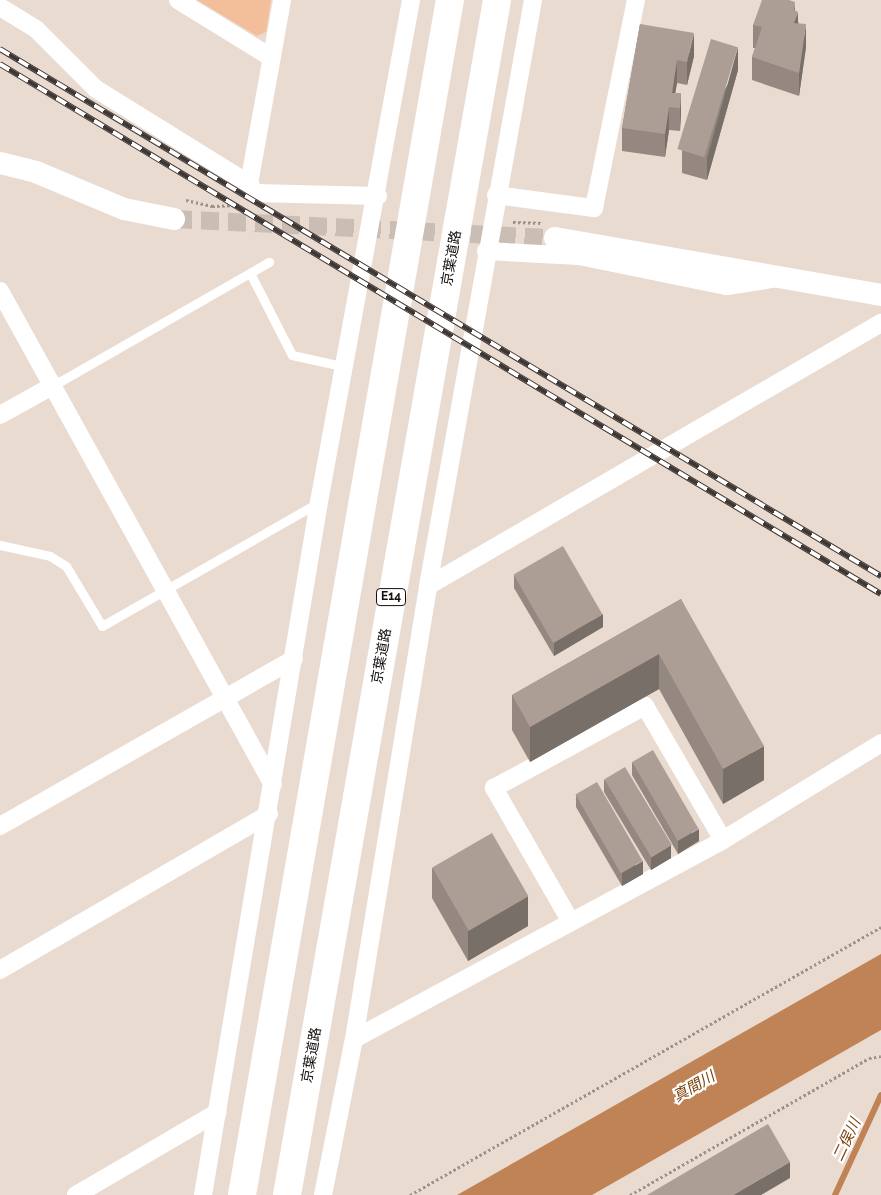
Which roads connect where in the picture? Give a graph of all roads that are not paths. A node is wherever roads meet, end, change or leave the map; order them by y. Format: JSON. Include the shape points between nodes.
{"nodes":[{"id":1,"x":178,"y":0,"type":"edge"},
{"id":2,"x":282,"y":0,"type":"edge"},
{"id":3,"x":411,"y":0,"type":"edge"},
{"id":4,"x":450,"y":0,"type":"edge"},
{"id":5,"x":497,"y":0,"type":"edge"},
{"id":6,"x":533,"y":0,"type":"edge"},
{"id":7,"x":636,"y":0,"type":"edge"},
{"id":8,"x":0,"y":7,"type":"edge"},
{"id":9,"x":272,"y":58,"type":"junction"},
{"id":10,"x":0,"y":163,"type":"edge"},
{"id":11,"x":249,"y":184,"type":"junction"},
{"id":12,"x":496,"y":195,"type":"junction"},
{"id":13,"x":378,"y":196,"type":"junction"},
{"id":14,"x":175,"y":208,"type":"tunnel mouth"},
{"id":15,"x":555,"y":238,"type":"tunnel mouth"},
{"id":16,"x":486,"y":251,"type":"junction"},
{"id":17,"x":269,"y":262,"type":"dead end"},
{"id":18,"x":250,"y":273,"type":"junction"},
{"id":19,"x":772,"y":279,"type":"junction"},
{"id":20,"x":0,"y":291,"type":"edge"},
{"id":21,"x":881,"y":295,"type":"edge"},
{"id":22,"x":881,"y":323,"type":"edge"},
{"id":23,"x":346,"y":367,"type":"junction"},
{"id":24,"x":54,"y":385,"type":"junction"},
{"id":25,"x":0,"y":415,"type":"edge"},
{"id":26,"x":319,"y":502,"type":"junction"},
{"id":27,"x":0,"y":545,"type":"edge"},
{"id":28,"x":428,"y":586,"type":"junction"},
{"id":29,"x":165,"y":589,"type":"junction"},
{"id":30,"x":294,"y":660,"type":"junction"},
{"id":31,"x":224,"y":699,"type":"junction"},
{"id":32,"x":881,"y":743,"type":"edge"},
{"id":33,"x":273,"y":785,"type":"junction"},
{"id":34,"x":269,"y":814,"type":"junction"},
{"id":35,"x":0,"y":826,"type":"edge"},
{"id":36,"x":723,"y":840,"type":"junction"},
{"id":37,"x":571,"y":922,"type":"junction"},
{"id":38,"x":0,"y":970,"type":"edge"},
{"id":39,"x":354,"y":1039,"type":"junction"},
{"id":40,"x":218,"y":1112,"type":"junction"},
{"id":41,"x":242,"y":1193,"type":"edge"},
{"id":42,"x":76,"y":1195,"type":"edge"},
{"id":43,"x":203,"y":1195,"type":"edge"},
{"id":44,"x":287,"y":1195,"type":"edge"},
{"id":45,"x":323,"y":1195,"type":"edge"}],
"edges":[{"from":1,"to":9,"type":"street"},
{"from":2,"to":9,"type":"street"},
{"from":3,"to":13,"type":"street"},
{"from":4,"to":41,"type":"highway"},
{"from":5,"to":44,"type":"highway","name":"京葉道路","number":"E14"},
{"from":6,"to":12,"type":"street"},
{"from":7,"to":12,"type":"street","via":[[594,208]]},
{"from":8,"to":11,"type":"street","via":[[36,29],[96,89]]},
{"from":9,"to":11,"type":"street"},
{"from":10,"to":14,"type":"street","via":[[36,172],[124,209]]},
{"from":11,"to":13,"type":"street","via":[[255,194]]},
{"from":12,"to":16,"type":"street"},
{"from":13,"to":23,"type":"street"},
{"from":15,"to":19,"type":"street","via":[[615,246]]},
{"from":16,"to":19,"type":"street","via":[[579,256],[727,286]]},
{"from":16,"to":28,"type":"street"},
{"from":17,"to":18,"type":"lane"},
{"from":18,"to":23,"type":"lane","via":[[292,355]]},
{"from":18,"to":24,"type":"lane"},
{"from":19,"to":21,"type":"street"},
{"from":20,"to":24,"type":"street"},
{"from":22,"to":28,"type":"street"},
{"from":23,"to":26,"type":"street"},
{"from":24,"to":25,"type":"street"},
{"from":24,"to":29,"type":"street"},
{"from":26,"to":29,"type":"lane"},
{"from":26,"to":30,"type":"street"},
{"from":27,"to":29,"type":"lane","via":[[50,556],[66,566],[102,626]]},
{"from":28,"to":39,"type":"street"},
{"from":29,"to":31,"type":"street"},
{"from":30,"to":31,"type":"street"},
{"from":30,"to":33,"type":"street"},
{"from":31,"to":33,"type":"street"},
{"from":31,"to":35,"type":"street"},
{"from":32,"to":36,"type":"street"},
{"from":33,"to":34,"type":"street"},
{"from":34,"to":38,"type":"street"},
{"from":34,"to":40,"type":"street"},
{"from":36,"to":37,"type":"street"},
{"from":36,"to":37,"type":"street","via":[[645,706],[494,788]]},
{"from":37,"to":39,"type":"street"},
{"from":39,"to":45,"type":"street"},
{"from":40,"to":42,"type":"street"},
{"from":40,"to":43,"type":"street"}]}
